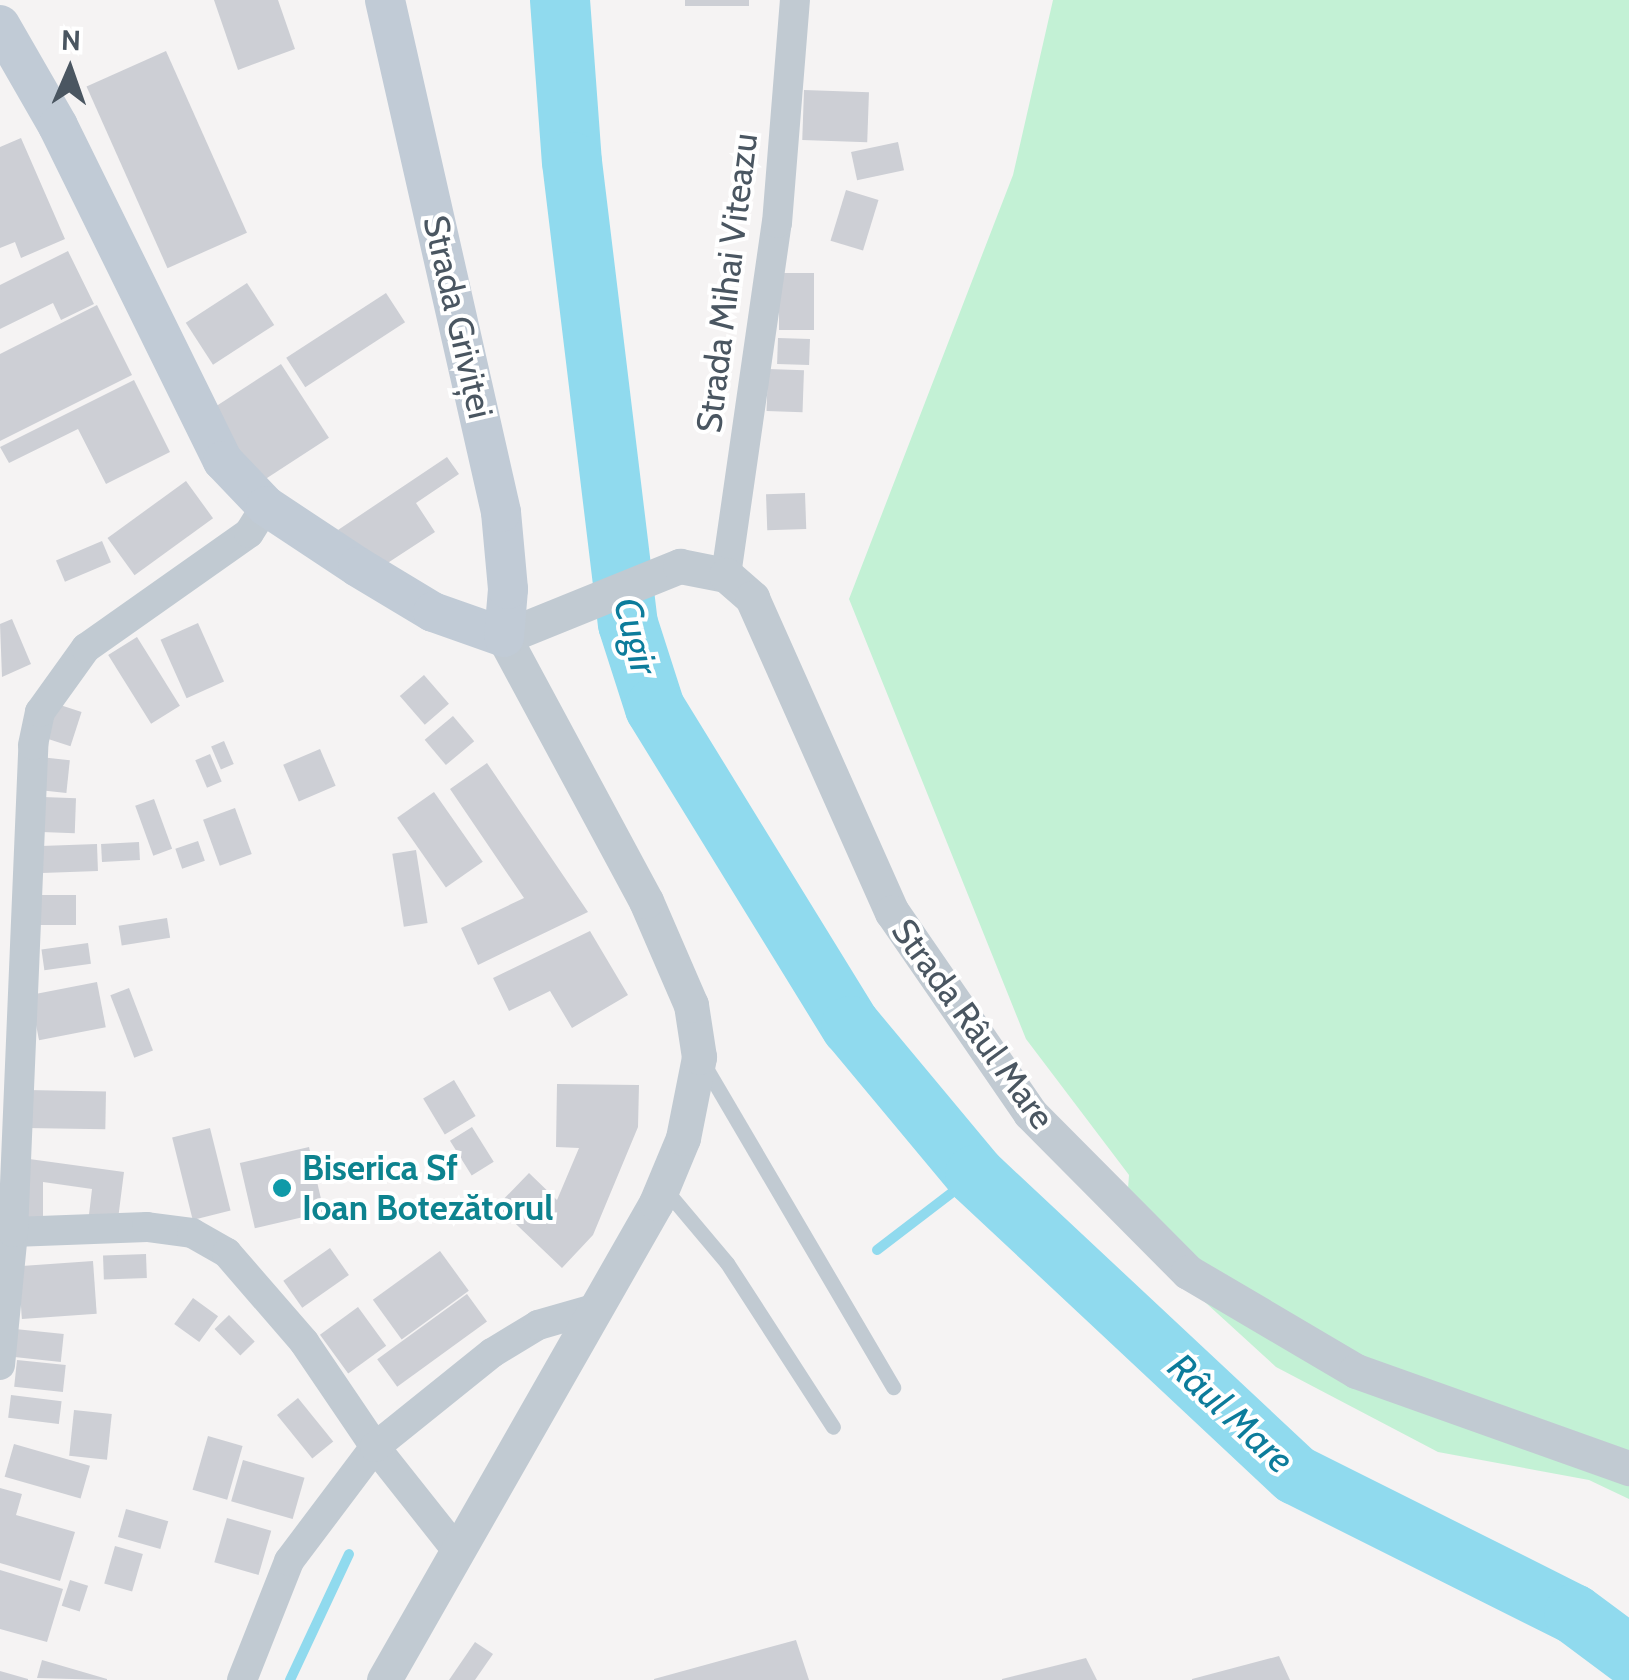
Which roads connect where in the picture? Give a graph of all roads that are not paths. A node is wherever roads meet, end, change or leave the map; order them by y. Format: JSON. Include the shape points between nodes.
{"nodes":[{"id":1,"x":385,"y":0,"type":"edge"},
{"id":2,"x":795,"y":0,"type":"edge"},
{"id":3,"x":0,"y":25,"type":"edge"},
{"id":4,"x":266,"y":506,"type":"junction"},
{"id":5,"x":726,"y":575,"type":"junction"},
{"id":6,"x":504,"y":637,"type":"junction"},
{"id":7,"x":700,"y":1058,"type":"junction"},
{"id":8,"x":6,"y":1134,"type":"edge"},
{"id":9,"x":663,"y":1187,"type":"junction"},
{"id":10,"x":13,"y":1232,"type":"junction"},
{"id":11,"x":596,"y":1308,"type":"junction"},
{"id":12,"x":0,"y":1365,"type":"edge"},
{"id":13,"x":892,"y":1388,"type":"dead end"},
{"id":14,"x":832,"y":1427,"type":"dead end"},
{"id":15,"x":375,"y":1447,"type":"junction"},
{"id":16,"x":1629,"y":1468,"type":"edge"},
{"id":17,"x":455,"y":1548,"type":"junction"},
{"id":18,"x":242,"y":1680,"type":"edge"},
{"id":19,"x":384,"y":1680,"type":"edge"}],
"edges":[{"from":1,"to":6,"type":"main road","name":"Strada Griviței","via":[[501,512],[508,590]]},
{"from":2,"to":5,"type":"street","name":"Strada Mihai Viteazu","via":[[776,224]]},
{"from":3,"to":4,"type":"main road","via":[[58,126],[204,427],[223,461]]},
{"from":4,"to":6,"type":"main road","via":[[434,612]]},
{"from":4,"to":8,"type":"street","via":[[228,550],[86,648],[40,712]]},
{"from":5,"to":6,"type":"street","via":[[680,566]]},
{"from":5,"to":16,"type":"street","name":"Strada Râul Mare","via":[[752,598],[892,912],[965,1024],[1030,1113],[1188,1272],[1356,1371]]},
{"from":6,"to":7,"type":"street","via":[[646,901],[691,1004]]},
{"from":7,"to":9,"type":"street"},
{"from":7,"to":13,"type":"lane"},
{"from":8,"to":10,"type":"street"},
{"from":9,"to":11,"type":"street"},
{"from":9,"to":14,"type":"lane","via":[[727,1263]]},
{"from":10,"to":12,"type":"street"},
{"from":10,"to":15,"type":"street","via":[[147,1227],[192,1233],[227,1252],[304,1342]]},
{"from":11,"to":15,"type":"street","via":[[538,1326],[492,1353]]},
{"from":11,"to":17,"type":"street"},
{"from":15,"to":17,"type":"street"},
{"from":15,"to":18,"type":"street","via":[[289,1561]]},
{"from":17,"to":19,"type":"street"}]}
